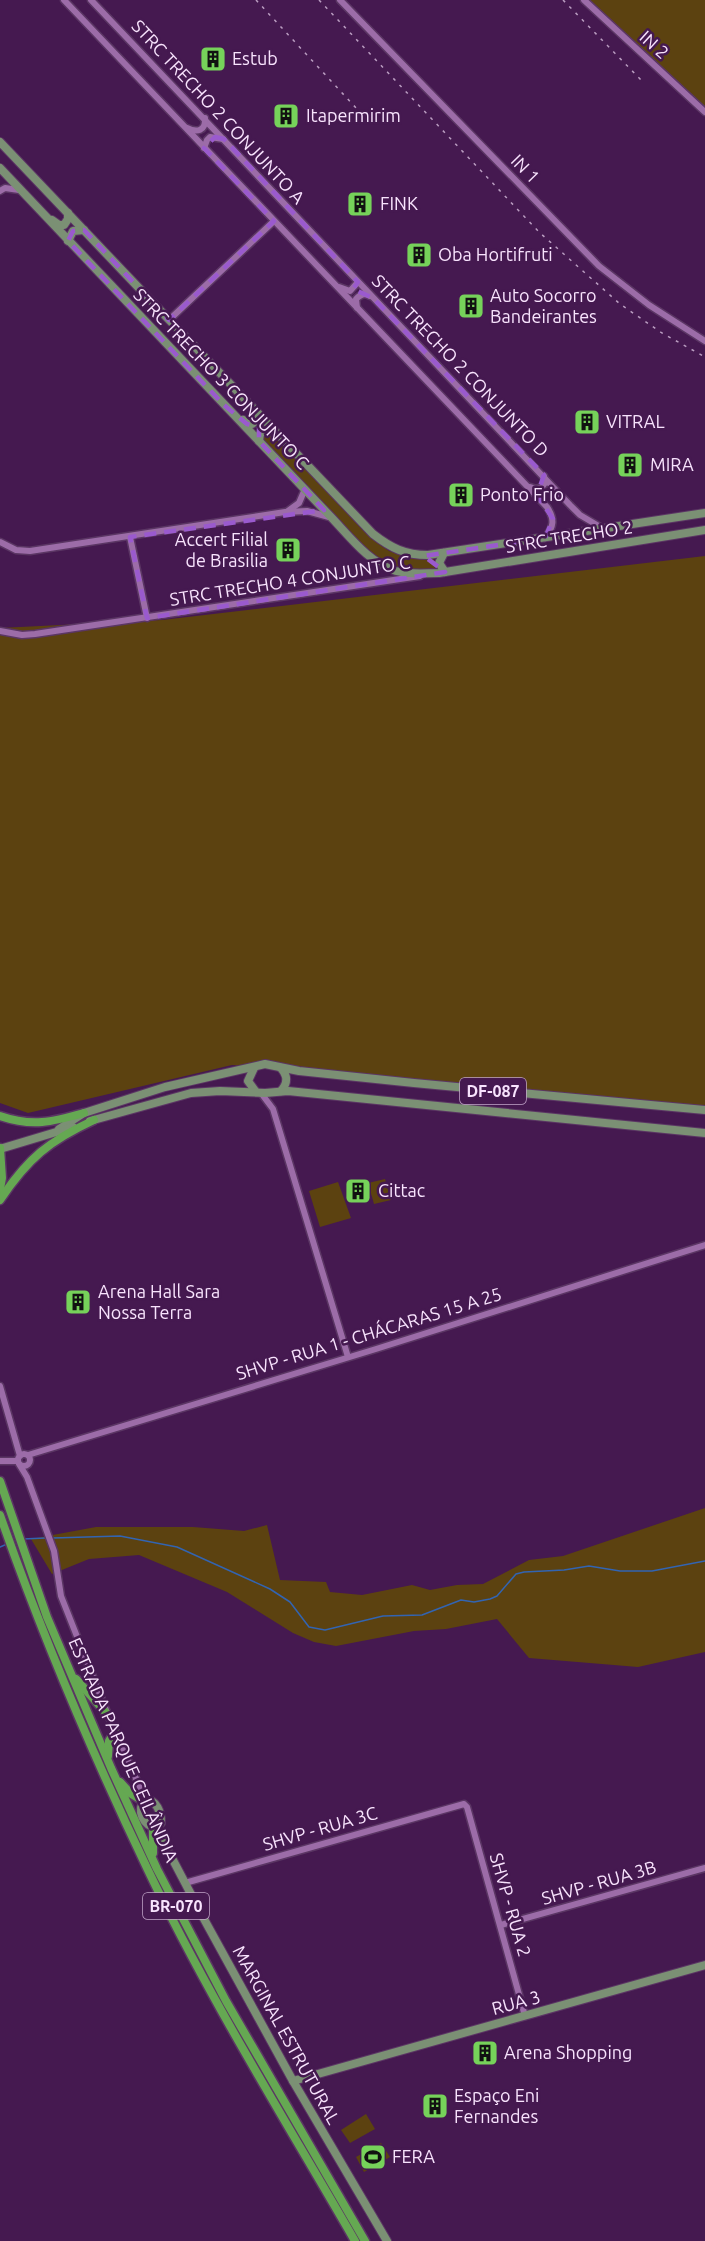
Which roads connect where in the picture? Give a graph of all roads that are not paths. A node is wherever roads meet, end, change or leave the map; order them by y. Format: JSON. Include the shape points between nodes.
{"nodes":[{"id":1,"x":64,"y":0,"type":"edge"},
{"id":2,"x":91,"y":0,"type":"edge"},
{"id":3,"x":340,"y":0,"type":"edge"},
{"id":4,"x":584,"y":0,"type":"edge"},
{"id":5,"x":705,"y":112,"type":"edge"},
{"id":6,"x":205,"y":118,"type":"junction"},
{"id":7,"x":184,"y":127,"type":"junction"},
{"id":8,"x":224,"y":139,"type":"junction"},
{"id":9,"x":0,"y":142,"type":"edge"},
{"id":10,"x":204,"y":148,"type":"junction"},
{"id":11,"x":0,"y":168,"type":"edge"},
{"id":12,"x":0,"y":191,"type":"edge"},
{"id":13,"x":23,"y":193,"type":"junction"},
{"id":14,"x":68,"y":213,"type":"junction"},
{"id":15,"x":299,"y":220,"type":"joint"},
{"id":16,"x":274,"y":221,"type":"junction"},
{"id":17,"x":84,"y":230,"type":"junction"},
{"id":18,"x":69,"y":241,"type":"junction"},
{"id":19,"x":358,"y":282,"type":"junction"},
{"id":20,"x":336,"y":285,"type":"junction"},
{"id":21,"x":374,"y":298,"type":"junction"},
{"id":22,"x":358,"y":309,"type":"junction"},
{"id":23,"x":169,"y":320,"type":"junction"},
{"id":24,"x":705,"y":341,"type":"edge"},
{"id":25,"x":224,"y":405,"type":"junction"},
{"id":26,"x":261,"y":416,"type":"junction"},
{"id":27,"x":276,"y":433,"type":"junction"},
{"id":28,"x":259,"y":441,"type":"junction"},
{"id":29,"x":544,"y":475,"type":"junction"},
{"id":30,"x":527,"y":485,"type":"junction"},
{"id":31,"x":305,"y":489,"type":"junction"},
{"id":32,"x":285,"y":512,"type":"junction"},
{"id":33,"x":705,"y":513,"type":"edge"},
{"id":34,"x":689,"y":515,"type":"junction"},
{"id":35,"x":331,"y":517,"type":"junction"},
{"id":36,"x":602,"y":528,"type":"junction"},
{"id":37,"x":705,"y":530,"type":"edge"},
{"id":38,"x":692,"y":532,"type":"junction"},
{"id":39,"x":130,"y":537,"type":"junction"},
{"id":40,"x":545,"y":538,"type":"junction"},
{"id":41,"x":0,"y":542,"type":"edge"},
{"id":42,"x":444,"y":553,"type":"junction"},
{"id":43,"x":442,"y":573,"type":"junction"},
{"id":44,"x":147,"y":618,"type":"junction"},
{"id":45,"x":0,"y":631,"type":"edge"},
{"id":46,"x":254,"y":1068,"type":"junction"},
{"id":47,"x":281,"y":1068,"type":"junction"},
{"id":48,"x":281,"y":1091,"type":"junction"},
{"id":49,"x":259,"y":1093,"type":"junction"},
{"id":50,"x":273,"y":1109,"type":"junction"},
{"id":51,"x":705,"y":1110,"type":"edge"},
{"id":52,"x":84,"y":1113,"type":"junction"},
{"id":53,"x":0,"y":1116,"type":"edge"},
{"id":54,"x":94,"y":1120,"type":"junction"},
{"id":55,"x":705,"y":1132,"type":"edge"},
{"id":56,"x":45,"y":1137,"type":"junction"},
{"id":57,"x":0,"y":1149,"type":"edge"},
{"id":58,"x":0,"y":1189,"type":"edge"},
{"id":59,"x":0,"y":1200,"type":"edge"},
{"id":60,"x":705,"y":1245,"type":"edge"},
{"id":61,"x":348,"y":1357,"type":"junction"},
{"id":62,"x":0,"y":1386,"type":"edge"},
{"id":63,"x":24,"y":1460,"type":"junction"},
{"id":64,"x":0,"y":1461,"type":"edge"},
{"id":65,"x":0,"y":1480,"type":"edge"},
{"id":66,"x":0,"y":1515,"type":"edge"},
{"id":67,"x":20,"y":1554,"type":"junction"},
{"id":68,"x":70,"y":1672,"type":"junction"},
{"id":69,"x":108,"y":1715,"type":"junction"},
{"id":70,"x":115,"y":1732,"type":"junction"},
{"id":71,"x":113,"y":1772,"type":"junction"},
{"id":72,"x":144,"y":1800,"type":"junction"},
{"id":73,"x":464,"y":1804,"type":"joint"},
{"id":74,"x":156,"y":1827,"type":"junction"},
{"id":75,"x":154,"y":1863,"type":"junction"},
{"id":76,"x":705,"y":1868,"type":"edge"},
{"id":77,"x":185,"y":1883,"type":"junction"},
{"id":78,"x":501,"y":1926,"type":"junction"},
{"id":79,"x":705,"y":1965,"type":"edge"},
{"id":80,"x":525,"y":2016,"type":"junction"},
{"id":81,"x":293,"y":2081,"type":"junction"},
{"id":82,"x":355,"y":2241,"type":"edge"},
{"id":83,"x":365,"y":2241,"type":"edge"},
{"id":84,"x":387,"y":2241,"type":"edge"}],
"edges":[{"from":1,"to":7,"type":"street"},
{"from":2,"to":6,"type":"street","name":"STRC TRECHO 2 CONJUNTO A"},
{"from":3,"to":24,"type":"street","name":"IN 1","via":[[599,266]]},
{"from":4,"to":5,"type":"street","name":"IN 2"},
{"from":6,"to":7,"type":"street","via":[[200,130]]},
{"from":6,"to":8,"type":"street","name":"STRC TRECHO 2 CONJUNTO A"},
{"from":7,"to":10,"type":"street"},
{"from":8,"to":10,"type":"street","via":[[210,137]]},
{"from":8,"to":15,"type":"street","name":"STRC TRECHO 2 CONJUNTO A"},
{"from":9,"to":14,"type":"main road","name":"STRC TRECHO 3 CONJUNTO C"},
{"from":10,"to":16,"type":"street"},
{"from":11,"to":13,"type":"main road","name":"STRC TRECHO 3 CONJUNTO C"},
{"from":12,"to":13,"type":"street","via":[[13,187]]},
{"from":13,"to":14,"type":"main road","via":[[59,225],[67,222]]},
{"from":13,"to":18,"type":"main road","name":"STRC TRECHO 3 CONJUNTO C"},
{"from":14,"to":17,"type":"main road","name":"STRC TRECHO 3 CONJUNTO C"},
{"from":15,"to":19,"type":"street","name":"STRC TRECHO 2 CONJUNTO D"},
{"from":16,"to":20,"type":"street"},
{"from":16,"to":23,"type":"street"},
{"from":17,"to":18,"type":"main road","via":[[73,231]]},
{"from":17,"to":23,"type":"main road","name":"STRC TRECHO 3 CONJUNTO C"},
{"from":18,"to":25,"type":"main road","name":"STRC TRECHO 3 CONJUNTO C"},
{"from":19,"to":20,"type":"street","via":[[348,291]]},
{"from":19,"to":21,"type":"street","name":"STRC TRECHO 2 CONJUNTO D"},
{"from":20,"to":22,"type":"street"},
{"from":21,"to":22,"type":"street","via":[[359,296]]},
{"from":21,"to":29,"type":"street","name":"STRC TRECHO 2 CONJUNTO D"},
{"from":22,"to":30,"type":"street"},
{"from":23,"to":26,"type":"main road","name":"STRC TRECHO 3 CONJUNTO C"},
{"from":25,"to":26,"type":"main road","via":[[247,424]]},
{"from":25,"to":28,"type":"main road","name":"STRC TRECHO 3 CONJUNTO C"},
{"from":26,"to":27,"type":"main road","name":"STRC TRECHO 3 CONJUNTO C"},
{"from":27,"to":28,"type":"main road","via":[[264,431]]},
{"from":27,"to":42,"type":"main road","name":"STRC TRECHO 3 CONJUNTO C","via":[[389,547],[414,555]]},
{"from":28,"to":31,"type":"main road","name":"STRC TRECHO 3 CONJUNTO C"},
{"from":29,"to":30,"type":"street","via":[[541,489]]},
{"from":29,"to":36,"type":"street","name":"STRC TRECHO 2 CONJUNTO D","via":[[580,515]]},
{"from":30,"to":40,"type":"street","via":[[552,514],[553,526]]},
{"from":31,"to":32,"type":"street","via":[[299,503]]},
{"from":31,"to":35,"type":"main road","name":"STRC TRECHO 3 CONJUNTO C"},
{"from":32,"to":35,"type":"street","via":[[307,511]]},
{"from":32,"to":39,"type":"street"},
{"from":33,"to":34,"type":"main road","name":"STRC TRECHO 2"},
{"from":34,"to":36,"type":"main road","name":"STRC TRECHO 2"},
{"from":34,"to":38,"type":"main road","via":[[699,522]]},
{"from":35,"to":43,"type":"main road","name":"STRC TRECHO 3 CONJUNTO C","via":[[378,563],[408,573]]},
{"from":36,"to":40,"type":"main road","name":"STRC TRECHO 2"},
{"from":37,"to":38,"type":"main road","name":"STRC TRECHO 2"},
{"from":38,"to":43,"type":"main road","name":"STRC TRECHO 2"},
{"from":39,"to":41,"type":"street","via":[[30,551],[16,550]]},
{"from":39,"to":44,"type":"street"},
{"from":40,"to":42,"type":"main road","name":"STRC TRECHO 3 CONJUNTO C"},
{"from":42,"to":43,"type":"main road","via":[[439,563]]},
{"from":43,"to":44,"type":"street","name":"STRC TRECHO 4 CONJUNTO C"},
{"from":44,"to":45,"type":"street","name":"STRC TRECHO 4 CONJUNTO C","via":[[35,634]]},
{"from":46,"to":47,"type":"main road","number":"DF-087","via":[[265,1064]]},
{"from":46,"to":49,"type":"main road","via":[[248,1081]]},
{"from":46,"to":52,"type":"main road","number":"DF-087","via":[[165,1087]]},
{"from":47,"to":48,"type":"main road","via":[[287,1078]]},
{"from":47,"to":51,"type":"main road","number":"DF-087"},
{"from":48,"to":49,"type":"main road","number":"DF-087"},
{"from":48,"to":50,"type":"street"},
{"from":48,"to":55,"type":"main road","number":"DF-087"},
{"from":49,"to":50,"type":"street"},
{"from":49,"to":54,"type":"main road","number":"DF-087","via":[[191,1093]]},
{"from":50,"to":61,"type":"street"},
{"from":52,"to":53,"type":"highway","via":[[32,1124]]},
{"from":52,"to":56,"type":"main road","number":"DF-087"},
{"from":54,"to":56,"type":"main road","number":"DF-087"},
{"from":54,"to":59,"type":"highway","via":[[40,1152],[25,1165]]},
{"from":56,"to":57,"type":"main road","number":"DF-087"},
{"from":57,"to":58,"type":"highway"},
{"from":60,"to":61,"type":"street","name":"SHVP - RUA 1 - CHÁCARAS 15 A 25"},
{"from":61,"to":63,"type":"street","name":"SHVP - RUA 1 - CHÁCARAS 15 A 25","via":[[41,1451]]},
{"from":62,"to":63,"type":"street"},
{"from":63,"to":64,"type":"street"},
{"from":63,"to":69,"type":"street","via":[[54,1551],[58,1588]]},
{"from":65,"to":67,"type":"highway","name":"ESTRADA PARQUE CEILÂNDIA","number":"BR-070","via":[[18,1535]]},
{"from":66,"to":67,"type":"highway","name":"ESTRADA PARQUE CEILÂNDIA","number":"BR-070"},
{"from":67,"to":68,"type":"highway","name":"ESTRADA PARQUE CEILÂNDIA","number":"BR-070"},
{"from":67,"to":82,"type":"highway","name":"ESTRADA PARQUE CEILÂNDIA","number":"BR-070","via":[[47,1642],[147,1868],[219,2005]]},
{"from":68,"to":69,"type":"highway"},
{"from":68,"to":71,"type":"highway","name":"ESTRADA PARQUE CEILÂNDIA","number":"BR-070"},
{"from":69,"to":70,"type":"street"},
{"from":70,"to":71,"type":"highway","via":[[107,1752]]},
{"from":70,"to":72,"type":"street"},
{"from":71,"to":72,"type":"highway","via":[[130,1793]]},
{"from":71,"to":75,"type":"highway","name":"ESTRADA PARQUE CEILÂNDIA","number":"BR-070"},
{"from":72,"to":74,"type":"main road","via":[[142,1818]]},
{"from":72,"to":74,"type":"main road","via":[[152,1801],[159,1810],[161,1820]]},
{"from":73,"to":77,"type":"street","name":"SHVP - RUA 3C"},
{"from":73,"to":78,"type":"street","name":"SHVP - RUA 2"},
{"from":74,"to":75,"type":"highway"},
{"from":74,"to":77,"type":"main road","name":"MARGINAL ESTRUTURAL"},
{"from":75,"to":83,"type":"highway","name":"ESTRADA PARQUE CEILÂNDIA","number":"BR-070","via":[[226,2001]]},
{"from":76,"to":78,"type":"street","name":"SHVP - RUA 3B"},
{"from":77,"to":81,"type":"main road","name":"MARGINAL ESTRUTURAL"},
{"from":78,"to":80,"type":"street","name":"SHVP - RUA 2"},
{"from":79,"to":80,"type":"main road","name":"RUA 3"},
{"from":80,"to":81,"type":"main road","name":"RUA 3"},
{"from":81,"to":84,"type":"main road","name":"MARGINAL ESTRUTURAL"}]}
